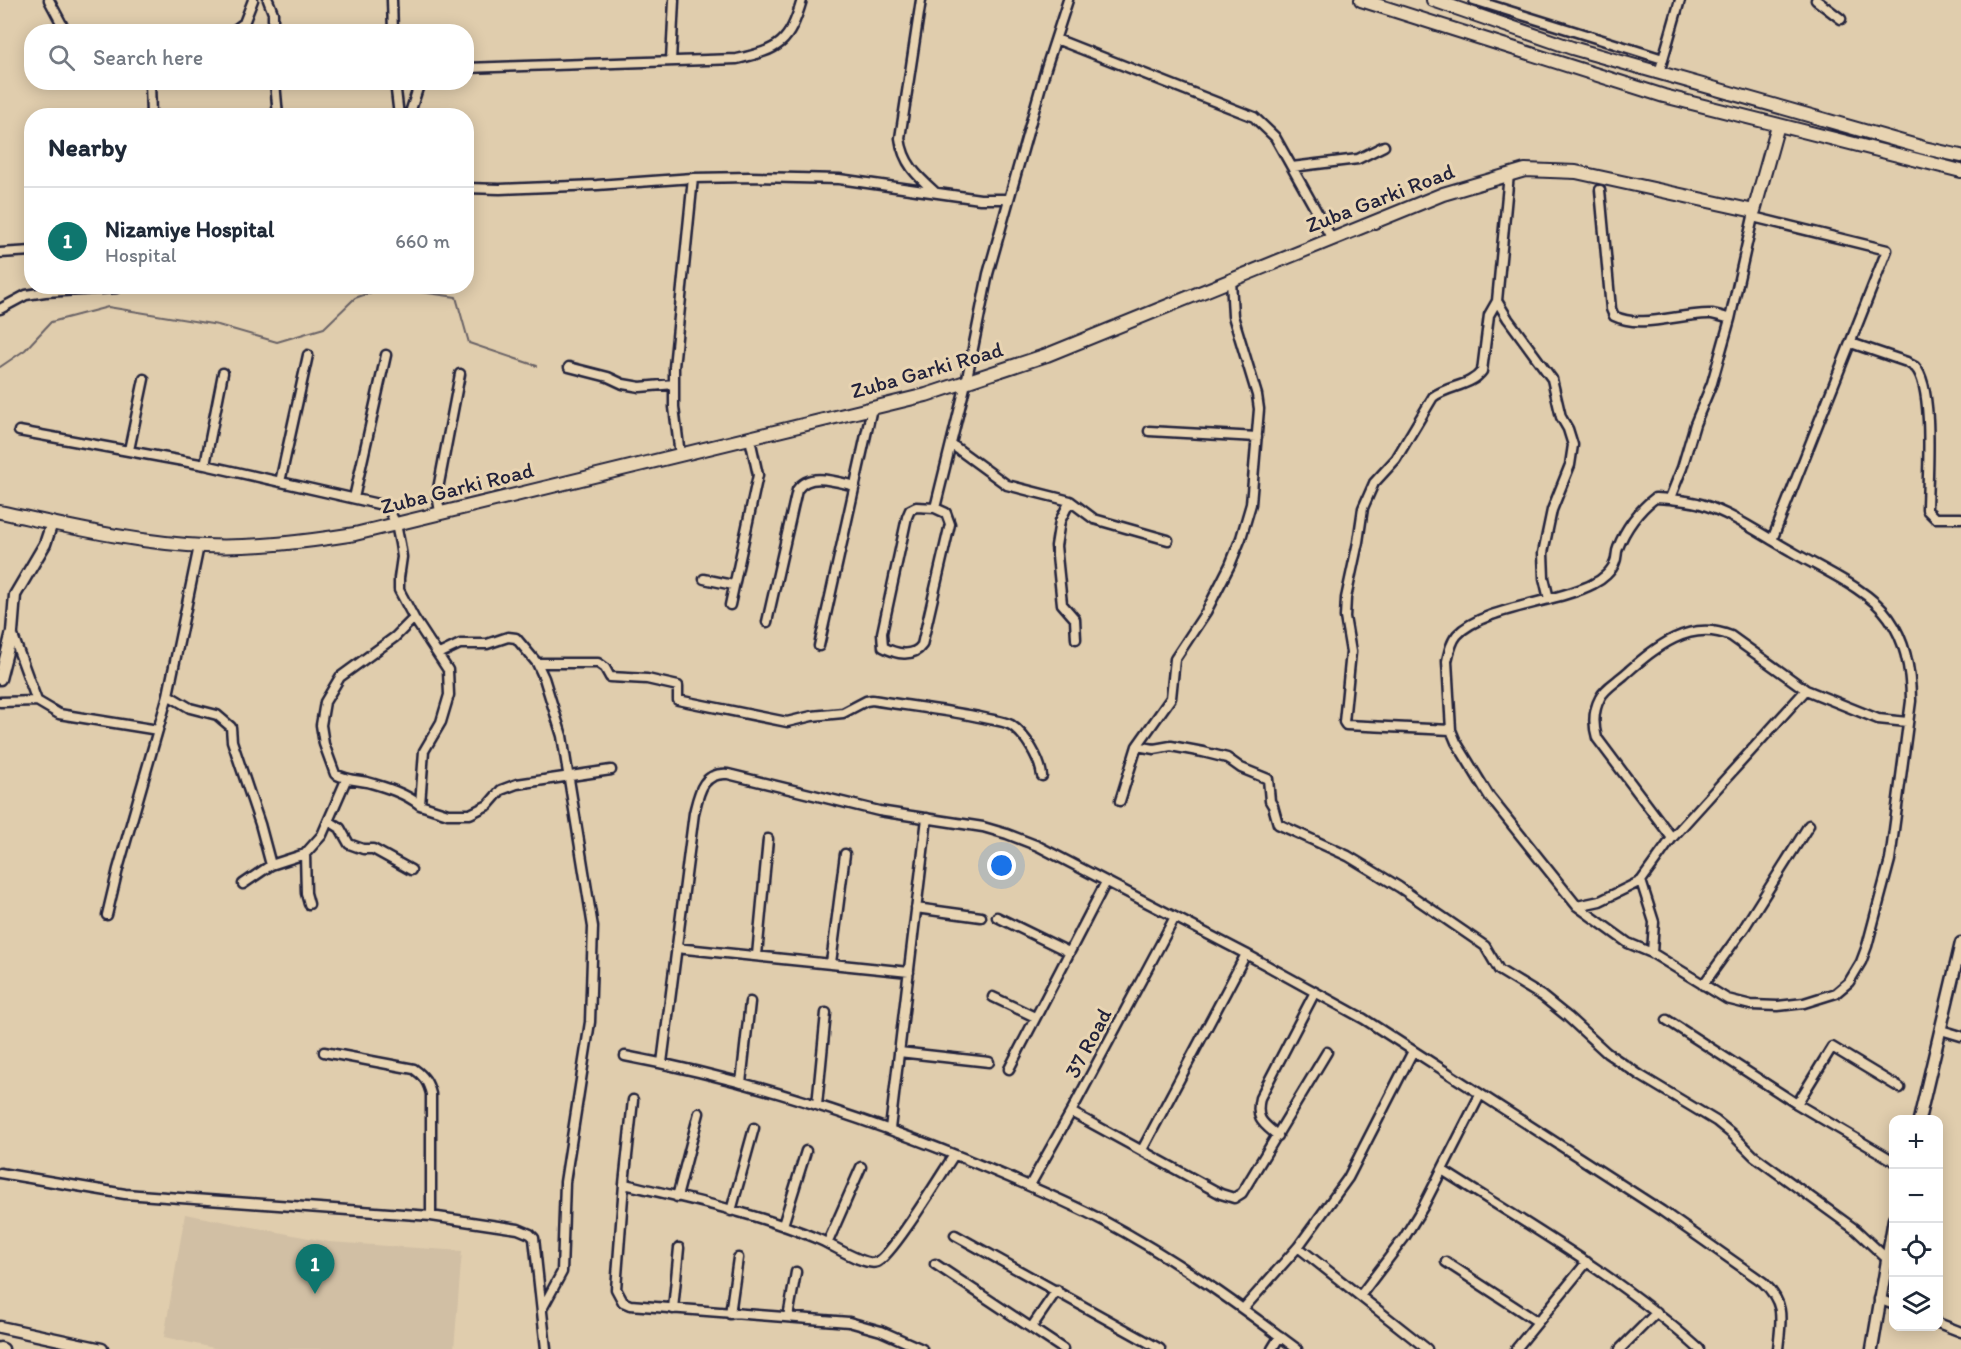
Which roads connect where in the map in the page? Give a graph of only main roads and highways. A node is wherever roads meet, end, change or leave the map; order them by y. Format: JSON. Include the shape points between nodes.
{"nodes":[{"id":1,"x":1361,"y":0,"type":"edge"},
{"id":2,"x":1432,"y":0,"type":"edge"},
{"id":3,"x":1778,"y":125,"type":"junction"},
{"id":4,"x":1924,"y":148,"type":"junction"},
{"id":5,"x":1961,"y":149,"type":"edge"},
{"id":6,"x":1961,"y":156,"type":"edge"},
{"id":7,"x":1961,"y":171,"type":"edge"},
{"id":8,"x":0,"y":512,"type":"edge"}],
"edges":[{"from":1,"to":3,"type":"main road","via":[[1664,96]]},
{"from":2,"to":4,"type":"main road","via":[[1572,48]]},
{"from":3,"to":7,"type":"main road"},
{"from":3,"to":8,"type":"main road","name":"Zuba Garki Road","via":[[1753,214],[1576,172],[1525,170],[1443,194],[1047,355],[966,383],[355,534],[274,545],[199,546],[122,537]]},
{"from":4,"to":5,"type":"main road"},
{"from":4,"to":6,"type":"main road"}]}
